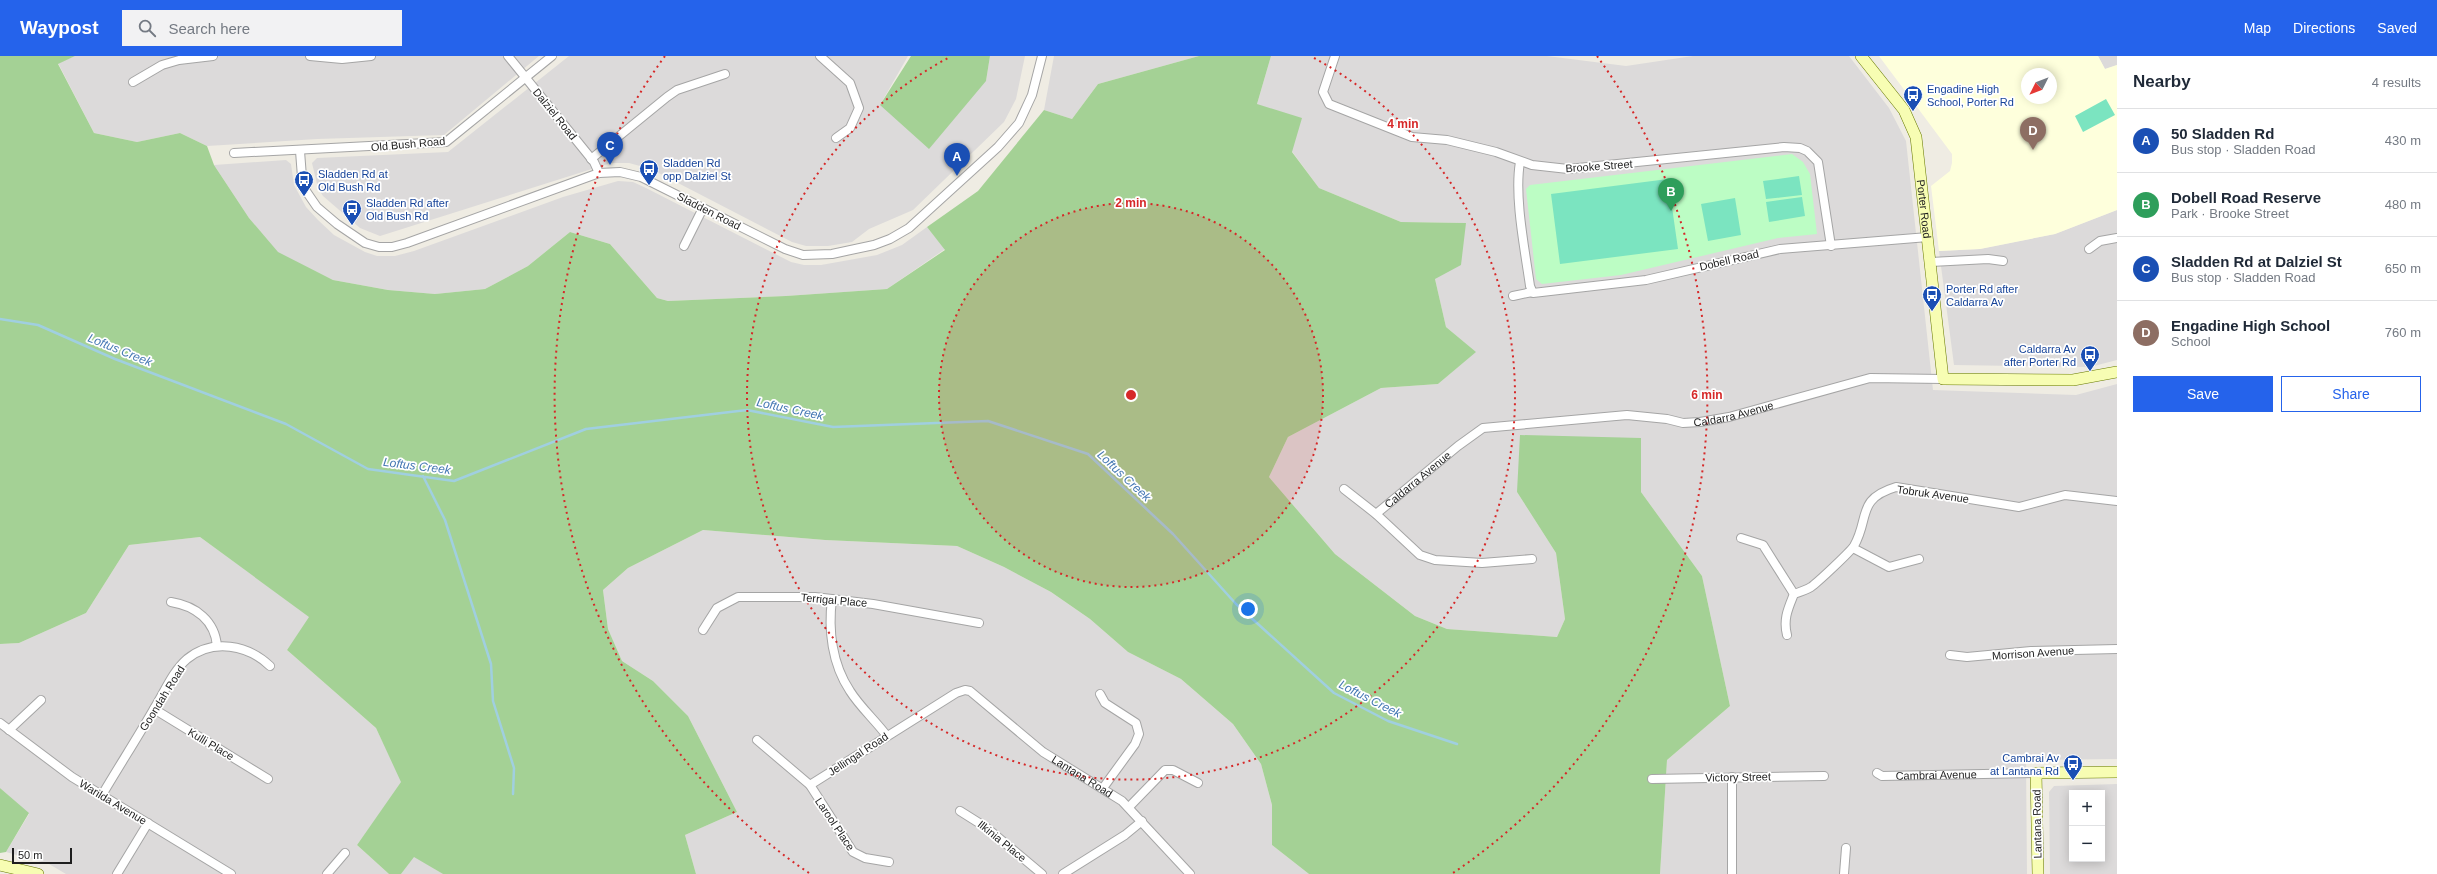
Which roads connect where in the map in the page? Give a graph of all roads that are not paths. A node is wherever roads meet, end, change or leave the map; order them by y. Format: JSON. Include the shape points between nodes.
{"nodes":[{"id":1,"x":213,"y":56,"type":"edge"},
{"id":2,"x":310,"y":56,"type":"edge"},
{"id":3,"x":371,"y":56,"type":"edge"},
{"id":4,"x":508,"y":56,"type":"edge"},
{"id":5,"x":552,"y":56,"type":"edge"},
{"id":6,"x":820,"y":56,"type":"edge"},
{"id":7,"x":1042,"y":56,"type":"edge"},
{"id":8,"x":1335,"y":56,"type":"edge"},
{"id":9,"x":1861,"y":56,"type":"edge"},
{"id":10,"x":725,"y":74,"type":"dead end"},
{"id":11,"x":526,"y":79,"type":"junction"},
{"id":12,"x":133,"y":82,"type":"dead end"},
{"id":13,"x":836,"y":138,"type":"dead end"},
{"id":14,"x":300,"y":151,"type":"junction"},
{"id":15,"x":234,"y":154,"type":"dead end"},
{"id":16,"x":591,"y":159,"type":"junction"},
{"id":17,"x":1520,"y":162,"type":"junction"},
{"id":18,"x":599,"y":173,"type":"junction"},
{"id":19,"x":703,"y":208,"type":"junction"},
{"id":20,"x":1928,"y":237,"type":"junction"},
{"id":21,"x":2117,"y":238,"type":"edge"},
{"id":22,"x":684,"y":246,"type":"dead end"},
{"id":23,"x":1831,"y":246,"type":"junction"},
{"id":24,"x":2089,"y":249,"type":"dead end"},
{"id":25,"x":2003,"y":261,"type":"dead end"},
{"id":26,"x":1931,"y":262,"type":"junction"},
{"id":27,"x":1532,"y":292,"type":"junction"},
{"id":28,"x":1513,"y":296,"type":"dead end"},
{"id":29,"x":2117,"y":372,"type":"edge"},
{"id":30,"x":1943,"y":379,"type":"junction"},
{"id":31,"x":1344,"y":489,"type":"dead end"},
{"id":32,"x":2117,"y":501,"type":"edge"},
{"id":33,"x":1376,"y":514,"type":"junction"},
{"id":34,"x":1741,"y":538,"type":"dead end"},
{"id":35,"x":1853,"y":548,"type":"junction"},
{"id":36,"x":1532,"y":558,"type":"dead end"},
{"id":37,"x":1919,"y":559,"type":"dead end"},
{"id":38,"x":1794,"y":594,"type":"junction"},
{"id":39,"x":832,"y":599,"type":"junction"},
{"id":40,"x":172,"y":602,"type":"dead end"},
{"id":41,"x":979,"y":623,"type":"dead end"},
{"id":42,"x":703,"y":630,"type":"dead end"},
{"id":43,"x":1787,"y":635,"type":"dead end"},
{"id":44,"x":217,"y":646,"type":"junction"},
{"id":45,"x":2117,"y":649,"type":"edge"},
{"id":46,"x":1950,"y":655,"type":"dead end"},
{"id":47,"x":270,"y":666,"type":"dead end"},
{"id":48,"x":966,"y":690,"type":"joint"},
{"id":49,"x":1100,"y":694,"type":"dead end"},
{"id":50,"x":41,"y":700,"type":"dead end"},
{"id":51,"x":154,"y":709,"type":"junction"},
{"id":52,"x":0,"y":723,"type":"edge"},
{"id":53,"x":9,"y":730,"type":"junction"},
{"id":54,"x":886,"y":736,"type":"junction"},
{"id":55,"x":757,"y":740,"type":"dead end"},
{"id":56,"x":2117,"y":772,"type":"edge"},
{"id":57,"x":1877,"y":773,"type":"dead end"},
{"id":58,"x":2036,"y":773,"type":"junction"},
{"id":59,"x":1824,"y":776,"type":"dead end"},
{"id":60,"x":1732,"y":777,"type":"junction"},
{"id":61,"x":268,"y":779,"type":"dead end"},
{"id":62,"x":1652,"y":779,"type":"dead end"},
{"id":63,"x":1198,"y":783,"type":"dead end"},
{"id":64,"x":810,"y":785,"type":"junction"},
{"id":65,"x":1103,"y":788,"type":"junction"},
{"id":66,"x":102,"y":795,"type":"junction"},
{"id":67,"x":1129,"y":807,"type":"junction"},
{"id":68,"x":960,"y":811,"type":"dead end"},
{"id":69,"x":1142,"y":821,"type":"junction"},
{"id":70,"x":148,"y":823,"type":"junction"},
{"id":71,"x":1846,"y":848,"type":"dead end"},
{"id":72,"x":345,"y":853,"type":"dead end"},
{"id":73,"x":889,"y":862,"type":"dead end"},
{"id":74,"x":0,"y":865,"type":"edge"},
{"id":75,"x":38,"y":874,"type":"edge"},
{"id":76,"x":117,"y":874,"type":"edge"},
{"id":77,"x":231,"y":874,"type":"edge"},
{"id":78,"x":327,"y":874,"type":"edge"},
{"id":79,"x":1042,"y":874,"type":"edge"},
{"id":80,"x":1063,"y":874,"type":"edge"},
{"id":81,"x":1190,"y":874,"type":"edge"},
{"id":82,"x":1732,"y":874,"type":"edge"},
{"id":83,"x":1844,"y":874,"type":"edge"},
{"id":84,"x":2038,"y":874,"type":"edge"}],
"edges":[{"from":1,"to":12,"type":"street","via":[[162,65]]},
{"from":2,"to":3,"type":"street","via":[[342,59]]},
{"from":4,"to":11,"type":"street","name":"Dalziel Road"},
{"from":5,"to":11,"type":"street","name":"Old Bush Road"},
{"from":6,"to":13,"type":"street","via":[[850,83],[859,108],[850,128]]},
{"from":7,"to":19,"type":"street","name":"Sladden Road","via":[[1026,109],[1009,135],[923,216],[890,240],[832,254],[803,255],[785,249]]},
{"from":8,"to":17,"type":"street","name":"Brooke Street","via":[[1322,92],[1329,104],[1412,137],[1461,143],[1496,152]]},
{"from":9,"to":20,"type":"street","name":"Porter Road","via":[[1904,110],[1912,126],[1918,151]]},
{"from":10,"to":16,"type":"street","via":[[677,90],[667,96]]},
{"from":11,"to":14,"type":"street","name":"Old Bush Road","via":[[446,142]]},
{"from":11,"to":16,"type":"street","name":"Dalziel Road"},
{"from":14,"to":15,"type":"street","name":"Old Bush Road"},
{"from":14,"to":18,"type":"street","name":"Sladden Road","via":[[302,177],[311,199],[353,236],[379,247],[407,243]]},
{"from":16,"to":18,"type":"street","name":"Dalziel Road"},
{"from":17,"to":23,"type":"street","name":"Brooke Street","via":[[1572,169],[1784,147],[1800,148],[1813,156],[1820,168]]},
{"from":17,"to":27,"type":"street","via":[[1518,173],[1521,212]]},
{"from":18,"to":19,"type":"street","name":"Sladden Road","via":[[633,174]]},
{"from":19,"to":22,"type":"street"},
{"from":20,"to":23,"type":"street","name":"Dobell Road"},
{"from":20,"to":26,"type":"street","name":"Porter Road"},
{"from":21,"to":24,"type":"street","via":[[2100,242]]},
{"from":23,"to":27,"type":"street","name":"Dobell Road","via":[[1780,249],[1622,284],[1545,293]]},
{"from":25,"to":26,"type":"street","via":[[1988,258]]},
{"from":26,"to":30,"type":"street","name":"Porter Road"},
{"from":27,"to":28,"type":"street","name":"Dobell Road"},
{"from":29,"to":30,"type":"street","name":"Caldarra Avenue","via":[[2090,379],[2073,380]]},
{"from":30,"to":33,"type":"street","name":"Caldarra Avenue","via":[[1870,378],[1729,417],[1700,422],[1683,423],[1627,415],[1483,428]]},
{"from":31,"to":33,"type":"street"},
{"from":32,"to":35,"type":"street","name":"Tobruk Avenue","via":[[2065,495],[2020,507],[1896,487],[1878,495],[1870,502],[1863,513]]},
{"from":33,"to":36,"type":"street","via":[[1420,555],[1435,560],[1482,563]]},
{"from":34,"to":38,"type":"street","via":[[1763,545]]},
{"from":35,"to":37,"type":"street","via":[[1889,567]]},
{"from":35,"to":38,"type":"street","via":[[1812,586]]},
{"from":38,"to":43,"type":"street","via":[[1786,612],[1784,625]]},
{"from":39,"to":41,"type":"street","name":"Terrigal Place"},
{"from":39,"to":42,"type":"street","name":"Terrigal Place","via":[[738,597],[717,608]]},
{"from":39,"to":54,"type":"street","via":[[831,633],[839,668],[850,691]]},
{"from":40,"to":44,"type":"street","via":[[185,604],[202,615],[214,629]]},
{"from":44,"to":47,"type":"street","name":"Goondah Road","via":[[243,649],[262,658]]},
{"from":44,"to":51,"type":"street","name":"Goondah Road","via":[[196,653],[180,667]]},
{"from":45,"to":46,"type":"street","name":"Morrison Avenue","via":[[2031,651],[1967,657]]},
{"from":48,"to":54,"type":"street","name":"Jellingal Road","via":[[956,692]]},
{"from":48,"to":65,"type":"street","name":"Lantana Road","via":[[975,694],[1043,752]]},
{"from":49,"to":65,"type":"street","via":[[1105,703],[1136,723],[1139,734],[1135,744]]},
{"from":50,"to":53,"type":"street"},
{"from":51,"to":61,"type":"street","name":"Kulli Place"},
{"from":51,"to":66,"type":"street","name":"Goondah Road"},
{"from":52,"to":53,"type":"street","name":"Warilda Avenue"},
{"from":53,"to":66,"type":"street","name":"Warilda Avenue","via":[[57,767]]},
{"from":54,"to":64,"type":"street","name":"Jellingal Road"},
{"from":55,"to":64,"type":"street"},
{"from":56,"to":58,"type":"street","name":"Cambrai Avenue"},
{"from":57,"to":58,"type":"street","name":"Cambrai Avenue","via":[[1882,776]]},
{"from":58,"to":84,"type":"street","name":"Lantana Road"},
{"from":59,"to":60,"type":"street","name":"Victory Street"},
{"from":60,"to":62,"type":"street","name":"Victory Street"},
{"from":60,"to":82,"type":"street"},
{"from":63,"to":67,"type":"street","via":[[1173,770],[1165,770]]},
{"from":64,"to":73,"type":"street","name":"Larool Place","via":[[853,852],[865,858]]},
{"from":65,"to":67,"type":"street","name":"Lantana Road"},
{"from":66,"to":70,"type":"street","name":"Warilda Avenue"},
{"from":67,"to":69,"type":"street","name":"Lantana Road"},
{"from":68,"to":79,"type":"street","name":"Ilkinia Place","via":[[987,828]]},
{"from":69,"to":80,"type":"street","via":[[1125,835]]},
{"from":69,"to":81,"type":"street","name":"Lantana Road"},
{"from":70,"to":76,"type":"street"},
{"from":70,"to":77,"type":"street","name":"Warilda Avenue"},
{"from":71,"to":83,"type":"street"},
{"from":72,"to":78,"type":"street"},
{"from":74,"to":75,"type":"street"}]}
